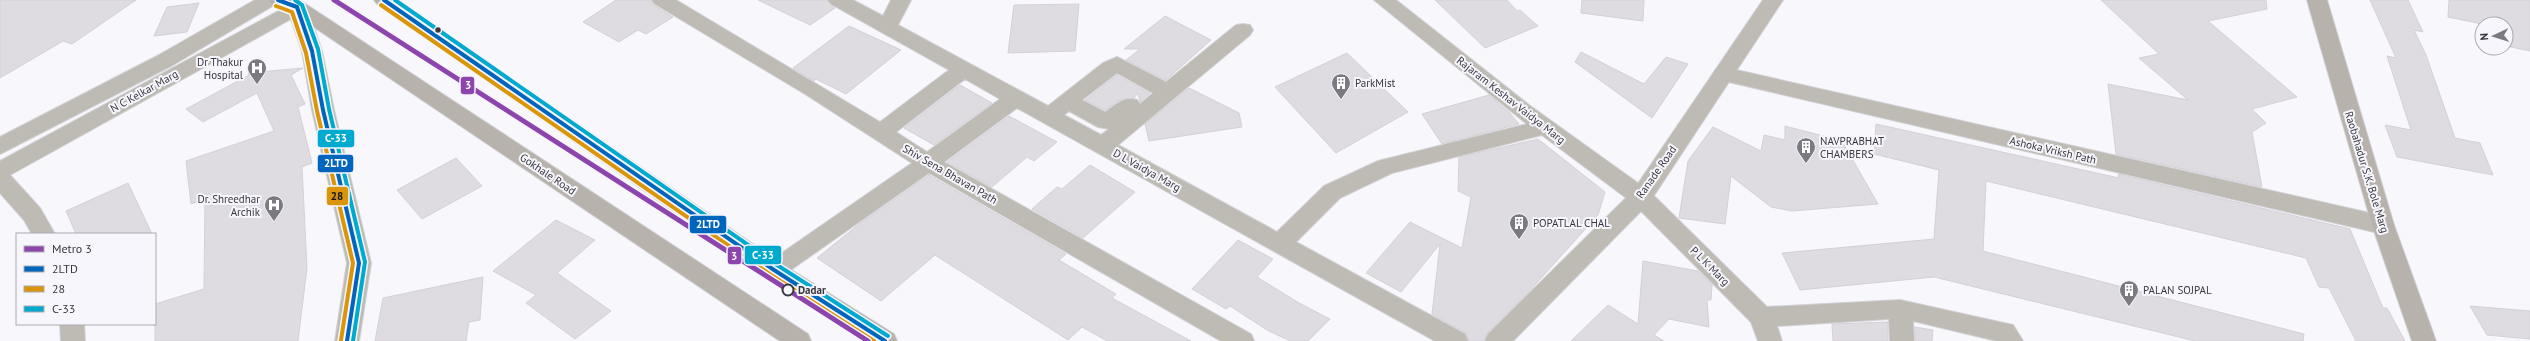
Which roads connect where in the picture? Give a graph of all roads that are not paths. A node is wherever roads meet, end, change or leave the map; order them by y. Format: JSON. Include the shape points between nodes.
{"nodes":[{"id":1,"x":269,"y":0,"type":"edge"},
{"id":2,"x":384,"y":0,"type":"edge"},
{"id":3,"x":662,"y":0,"type":"edge"},
{"id":4,"x":838,"y":0,"type":"edge"},
{"id":5,"x":901,"y":0,"type":"edge"},
{"id":6,"x":1384,"y":0,"type":"edge"},
{"id":7,"x":1773,"y":0,"type":"edge"},
{"id":8,"x":2317,"y":0,"type":"edge"},
{"id":9,"x":295,"y":2,"type":"edge"},
{"id":10,"x":887,"y":27,"type":"junction"},
{"id":11,"x":1243,"y":30,"type":"dead end"},
{"id":12,"x":964,"y":69,"type":"junction"},
{"id":13,"x":1723,"y":74,"type":"junction"},
{"id":14,"x":1168,"y":92,"type":"junction"},
{"id":15,"x":1016,"y":97,"type":"junction"},
{"id":16,"x":1137,"y":99,"type":"dead end"},
{"id":17,"x":1072,"y":104,"type":"junction"},
{"id":18,"x":1054,"y":118,"type":"junction"},
{"id":19,"x":1544,"y":127,"type":"junction"},
{"id":20,"x":881,"y":133,"type":"junction"},
{"id":21,"x":1103,"y":145,"type":"junction"},
{"id":22,"x":0,"y":146,"type":"edge"},
{"id":23,"x":928,"y":163,"type":"junction"},
{"id":24,"x":0,"y":171,"type":"edge"},
{"id":25,"x":0,"y":179,"type":"edge"},
{"id":26,"x":1641,"y":197,"type":"junction"},
{"id":27,"x":2382,"y":225,"type":"junction"},
{"id":28,"x":43,"y":233,"type":"edge"},
{"id":29,"x":1280,"y":243,"type":"junction"},
{"id":30,"x":774,"y":270,"type":"junction"},
{"id":31,"x":1900,"y":309,"type":"junction"},
{"id":32,"x":1762,"y":317,"type":"junction"},
{"id":33,"x":72,"y":325,"type":"edge"},
{"id":34,"x":73,"y":341,"type":"edge"},
{"id":35,"x":347,"y":341,"type":"edge"},
{"id":36,"x":799,"y":341,"type":"edge"},
{"id":37,"x":885,"y":341,"type":"edge"},
{"id":38,"x":1242,"y":341,"type":"edge"},
{"id":39,"x":1456,"y":341,"type":"edge"},
{"id":40,"x":1497,"y":341,"type":"edge"},
{"id":41,"x":1770,"y":341,"type":"edge"},
{"id":42,"x":1902,"y":341,"type":"edge"},
{"id":43,"x":2011,"y":341,"type":"edge"},
{"id":44,"x":2424,"y":341,"type":"edge"}],
"edges":[{"from":1,"to":22,"type":"street","name":"N C Kelkar Marg","via":[[166,60]]},
{"from":2,"to":30,"type":"main road"},
{"from":3,"to":20,"type":"street","name":"Shiv Sena Bhavan Path"},
{"from":4,"to":10,"type":"street","name":"D L Vaidya Marg"},
{"from":5,"to":10,"type":"street"},
{"from":6,"to":19,"type":"street","name":"Rajaram Keshav Vaidya Marg"},
{"from":7,"to":13,"type":"street","name":"Ranade Road"},
{"from":8,"to":27,"type":"main road","name":"Raobahadur S.K. Bole Marg"},
{"from":9,"to":24,"type":"street","name":"N C Kelkar Marg"},
{"from":9,"to":35,"type":"street","via":[[312,51],[323,110],[359,263]]},
{"from":9,"to":36,"type":"main road","name":"Gokhale Road"},
{"from":10,"to":12,"type":"street","name":"D L Vaidya Marg"},
{"from":11,"to":14,"type":"street","via":[[1205,54]]},
{"from":12,"to":15,"type":"street","name":"D L Vaidya Marg"},
{"from":12,"to":20,"type":"street"},
{"from":13,"to":26,"type":"street","name":"Ranade Road"},
{"from":13,"to":27,"type":"street","name":"Ashoka Vriksh Path"},
{"from":14,"to":17,"type":"street","via":[[1113,66]]},
{"from":14,"to":21,"type":"street"},
{"from":15,"to":18,"type":"street","name":"D L Vaidya Marg"},
{"from":15,"to":23,"type":"street"},
{"from":16,"to":17,"type":"street","via":[[1106,122]]},
{"from":17,"to":18,"type":"street"},
{"from":18,"to":21,"type":"street","name":"D L Vaidya Marg"},
{"from":19,"to":26,"type":"street","name":"Rajaram Keshav Vaidya Marg"},
{"from":19,"to":29,"type":"street","via":[[1386,167],[1332,192]]},
{"from":20,"to":23,"type":"street","name":"Shiv Sena Bhavan Path"},
{"from":21,"to":29,"type":"street","name":"D L Vaidya Marg"},
{"from":23,"to":30,"type":"street"},
{"from":23,"to":38,"type":"street","name":"Shiv Sena Bhavan Path"},
{"from":25,"to":28,"type":"street","via":[[32,214]]},
{"from":26,"to":32,"type":"street","name":"P L K Marg"},
{"from":26,"to":40,"type":"street","name":"Ranade Road"},
{"from":27,"to":44,"type":"main road","name":"Raobahadur S.K. Bole Marg"},
{"from":29,"to":39,"type":"street","name":"D L Vaidya Marg"},
{"from":30,"to":37,"type":"main road"},
{"from":31,"to":32,"type":"street"},
{"from":31,"to":42,"type":"street"},
{"from":31,"to":43,"type":"street","via":[[2004,332]]},
{"from":32,"to":41,"type":"street","name":"P L K Marg"},
{"from":33,"to":34,"type":"street"}]}
